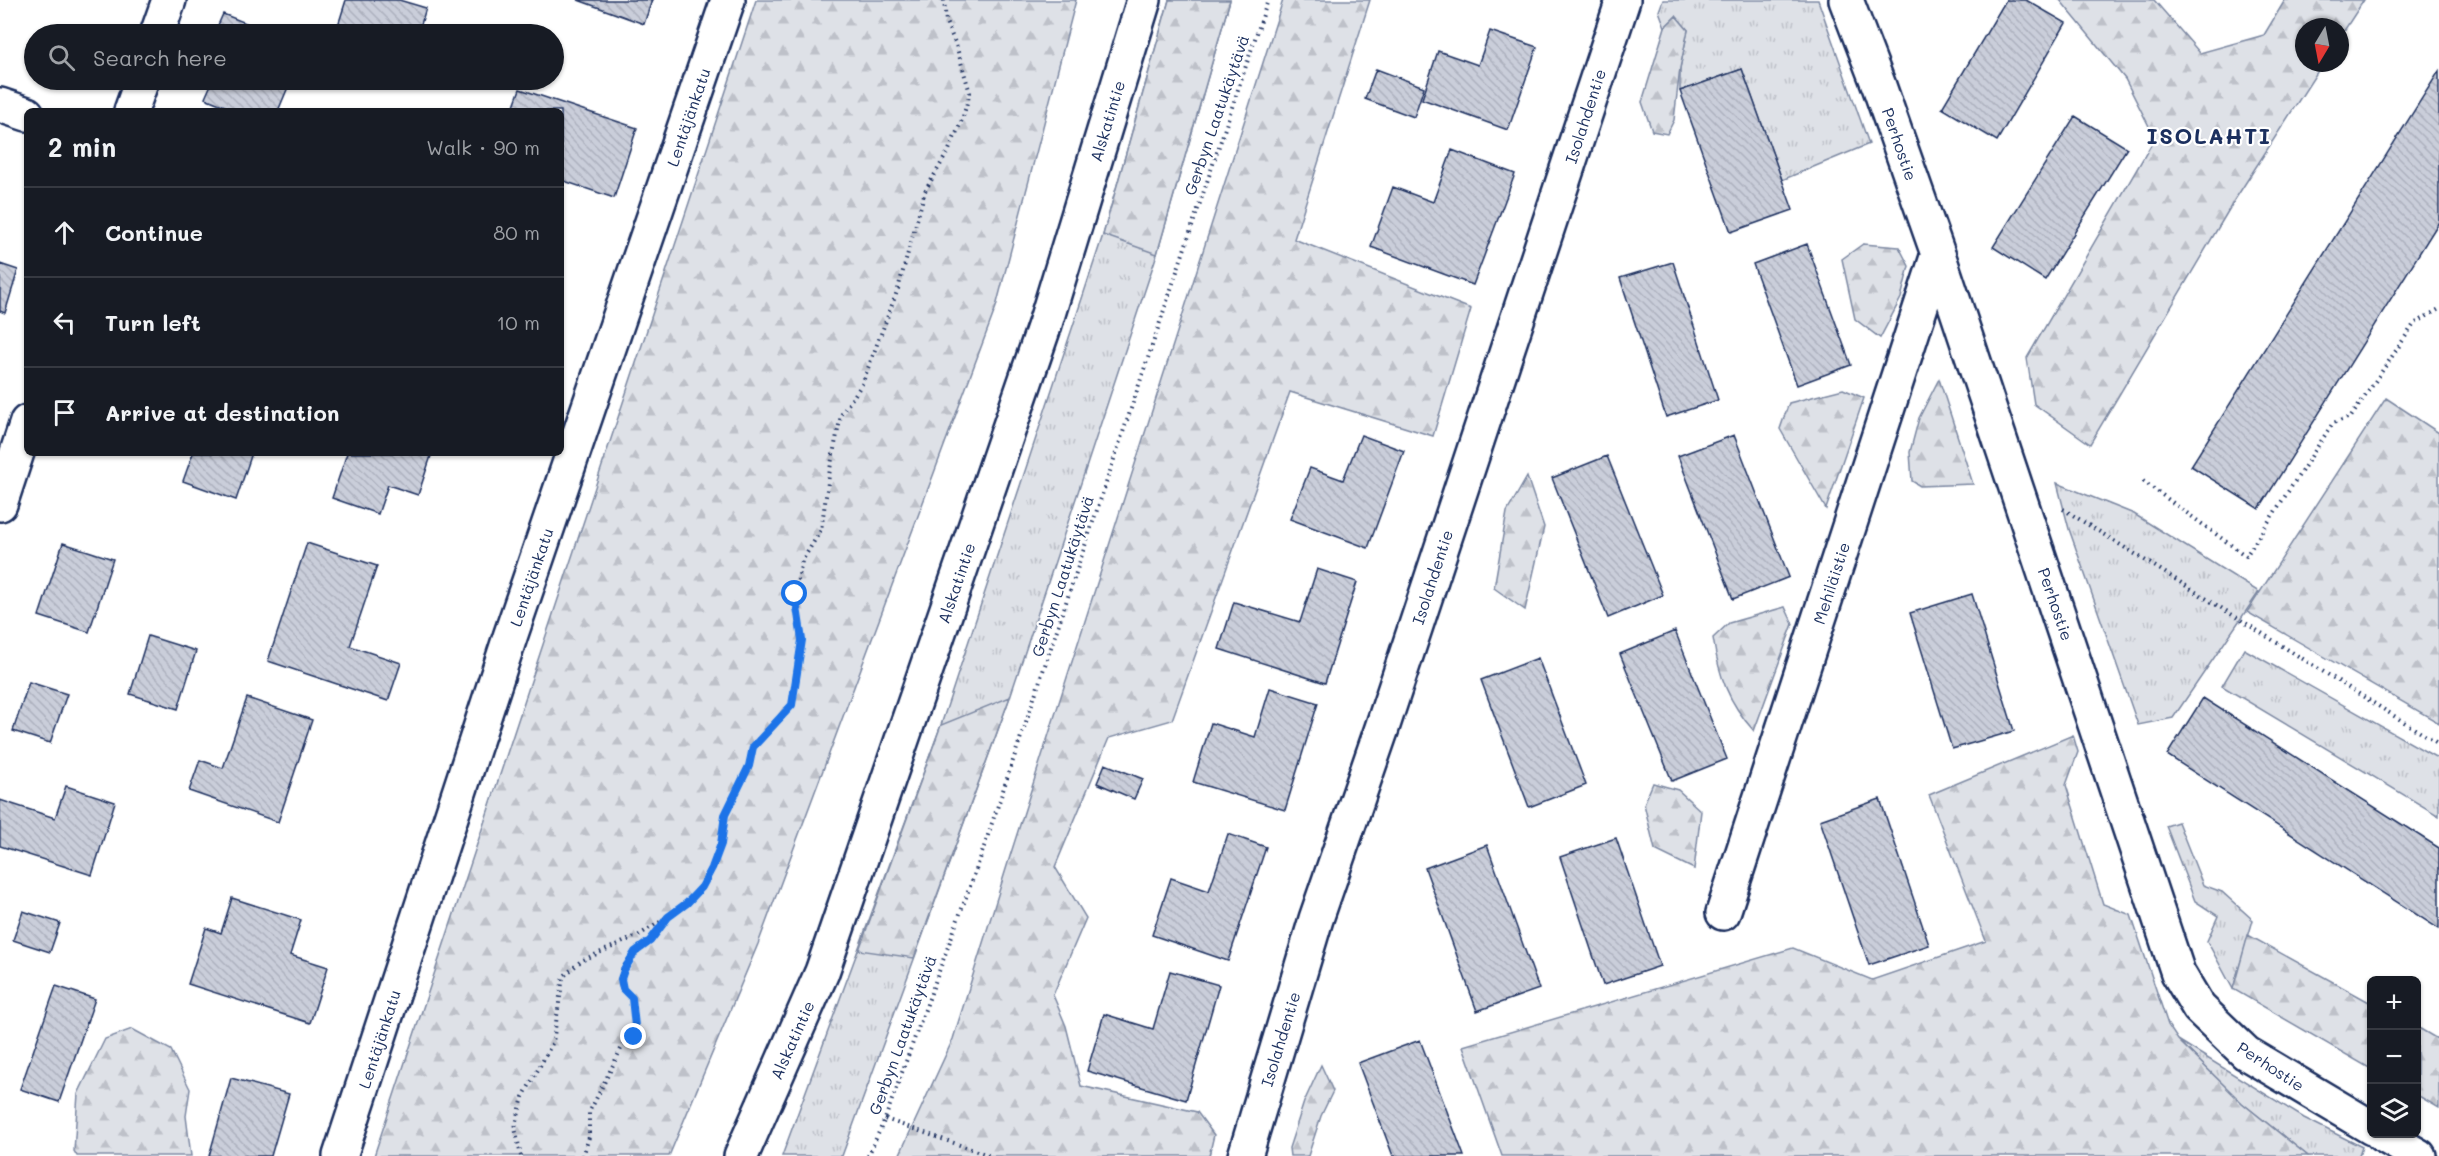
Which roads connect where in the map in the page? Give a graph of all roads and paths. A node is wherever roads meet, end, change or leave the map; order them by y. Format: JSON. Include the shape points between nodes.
{"nodes":[{"id":1,"x":169,"y":0,"type":"edge"},
{"id":2,"x":728,"y":0,"type":"edge"},
{"id":3,"x":944,"y":0,"type":"edge"},
{"id":4,"x":1144,"y":0,"type":"edge"},
{"id":5,"x":1268,"y":0,"type":"edge"},
{"id":6,"x":1623,"y":0,"type":"edge"},
{"id":7,"x":1846,"y":0,"type":"edge"},
{"id":8,"x":161,"y":24,"type":"edge"},
{"id":9,"x":138,"y":90,"type":"edge"},
{"id":10,"x":0,"y":105,"type":"edge"},
{"id":11,"x":132,"y":108,"type":"edge"},
{"id":12,"x":24,"y":113,"type":"edge"},
{"id":13,"x":1938,"y":254,"type":"junction"},
{"id":14,"x":2439,"y":309,"type":"edge"},
{"id":15,"x":24,"y":431,"type":"edge"},
{"id":16,"x":2143,"y":481,"type":"dead end"},
{"id":17,"x":2020,"y":496,"type":"junction"},
{"id":18,"x":0,"y":504,"type":"edge"},
{"id":19,"x":2439,"y":744,"type":"edge"},
{"id":20,"x":1723,"y":913,"type":"dead end"},
{"id":21,"x":668,"y":917,"type":"junction"},
{"id":22,"x":885,"y":1119,"type":"junction"},
{"id":23,"x":2367,"y":1125,"type":"edge"},
{"id":24,"x":2388,"y":1138,"type":"edge"},
{"id":25,"x":340,"y":1156,"type":"edge"},
{"id":26,"x":521,"y":1156,"type":"edge"},
{"id":27,"x":583,"y":1156,"type":"edge"},
{"id":28,"x":741,"y":1156,"type":"edge"},
{"id":29,"x":868,"y":1156,"type":"edge"},
{"id":30,"x":991,"y":1156,"type":"edge"},
{"id":31,"x":1245,"y":1156,"type":"edge"},
{"id":32,"x":2418,"y":1156,"type":"edge"}],
"edges":[{"from":1,"to":8,"type":"street"},
{"from":2,"to":25,"type":"street","name":"Lentäjänkatu","via":[[510,637]]},
{"from":3,"to":21,"type":"path","via":[[946,22],[970,93],[949,150],[925,192],[898,289],[862,384],[841,415],[821,530],[802,561],[795,594],[802,640],[792,705],[753,747],[749,766],[725,815],[721,844],[702,887]]},
{"from":4,"to":28,"type":"street","name":"Alskatintie","via":[[1045,324],[826,961]]},
{"from":5,"to":22,"type":"path","name":"Gerbyn Laatukäytävä","via":[[980,859]]},
{"from":6,"to":31,"type":"street","name":"Isolahdentie","via":[[1316,919]]},
{"from":7,"to":13,"type":"street","name":"Perhostie"},
{"from":9,"to":11,"type":"street"},
{"from":10,"to":12,"type":"street"},
{"from":13,"to":17,"type":"street","name":"Perhostie"},
{"from":13,"to":20,"type":"street","name":"Mehiläistie"},
{"from":14,"to":16,"type":"path","via":[[2414,324],[2351,417],[2333,423],[2246,556]]},
{"from":15,"to":18,"type":"street"},
{"from":17,"to":19,"type":"path","via":[[2061,508]]},
{"from":17,"to":23,"type":"street","name":"Perhostie","via":[[2178,973],[2199,1008],[2246,1053]]},
{"from":21,"to":26,"type":"path","via":[[581,961],[563,977],[553,1041],[524,1097],[515,1128]]},
{"from":21,"to":27,"type":"path","via":[[650,941],[635,952],[624,970],[621,979],[623,989],[632,998],[634,1037],[624,1043],[589,1113],[589,1137]]},
{"from":22,"to":29,"type":"path","name":"Gerbyn Laatukäytävä"},
{"from":22,"to":30,"type":"path"},
{"from":24,"to":32,"type":"street"}]}
